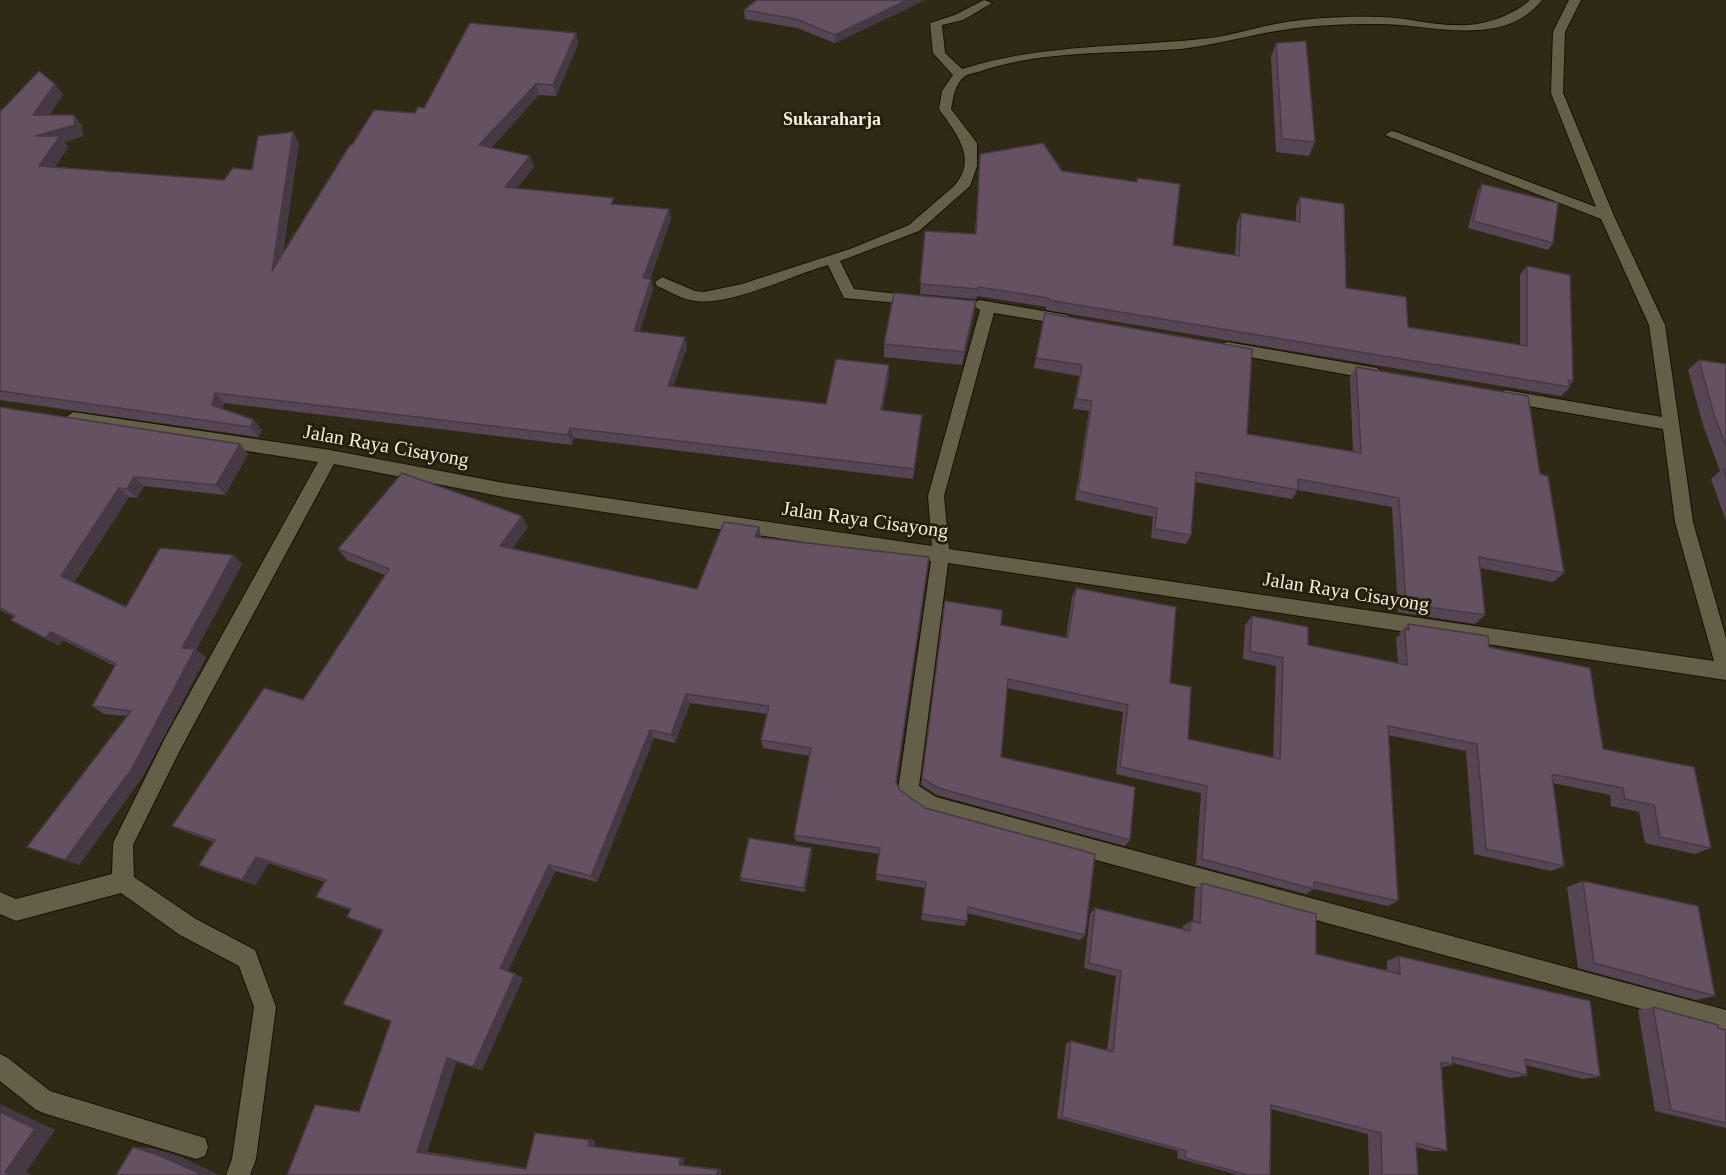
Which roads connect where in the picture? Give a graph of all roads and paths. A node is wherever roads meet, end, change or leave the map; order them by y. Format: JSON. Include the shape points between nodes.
{"nodes":[{"id":1,"x":1536,"y":0,"type":"edge"},
{"id":2,"x":1575,"y":0,"type":"edge"},
{"id":3,"x":986,"y":3,"type":"dead end"},
{"id":4,"x":960,"y":74,"type":"junction"},
{"id":5,"x":1391,"y":135,"type":"dead end"},
{"id":6,"x":1607,"y":216,"type":"junction"},
{"id":7,"x":832,"y":259,"type":"junction"},
{"id":8,"x":662,"y":282,"type":"dead end"},
{"id":9,"x":925,"y":302,"type":"edge"},
{"id":10,"x":968,"y":304,"type":"edge"},
{"id":11,"x":988,"y":307,"type":"junction"},
{"id":12,"x":1082,"y":323,"type":"edge"},
{"id":13,"x":1211,"y":345,"type":"edge"},
{"id":14,"x":1387,"y":375,"type":"edge"},
{"id":15,"x":1492,"y":393,"type":"edge"},
{"id":16,"x":52,"y":415,"type":"edge"},
{"id":17,"x":1668,"y":424,"type":"junction"},
{"id":18,"x":330,"y":457,"type":"junction"},
{"id":19,"x":941,"y":553,"type":"junction"},
{"id":20,"x":1726,"y":671,"type":"edge"},
{"id":21,"x":123,"y":882,"type":"junction"},
{"id":22,"x":0,"y":903,"type":"edge"},
{"id":23,"x":1726,"y":1021,"type":"edge"},
{"id":24,"x":0,"y":1066,"type":"edge"},
{"id":25,"x":196,"y":1147,"type":"dead end"},
{"id":26,"x":238,"y":1175,"type":"edge"}],
"edges":[{"from":1,"to":4,"type":"street","via":[[1526,10],[1501,21],[1468,29],[1376,20],[1282,26],[1224,40],[1054,52],[1004,60]]},
{"from":2,"to":6,"type":"street","via":[[1559,32],[1557,93]]},
{"from":3,"to":4,"type":"street","via":[[959,18],[936,23],[935,43],[944,62]]},
{"from":4,"to":7,"type":"street","via":[[948,91],[945,109],[970,144],[964,183],[914,228]]},
{"from":5,"to":6,"type":"street"},
{"from":6,"to":17,"type":"street","via":[[1656,325]]},
{"from":7,"to":8,"type":"street","via":[[705,297],[693,296]]},
{"from":7,"to":9,"type":"street","via":[[849,294]]},
{"from":10,"to":11,"type":"street"},
{"from":11,"to":12,"type":"street"},
{"from":11,"to":19,"type":"street","via":[[936,496]]},
{"from":13,"to":14,"type":"street"},
{"from":15,"to":17,"type":"street"},
{"from":16,"to":18,"type":"street","name":"Jalan Raya Cisayong"},
{"from":17,"to":20,"type":"street","via":[[1684,522]]},
{"from":18,"to":19,"type":"street","name":"Jalan Raya Cisayong","via":[[504,490]]},
{"from":18,"to":21,"type":"street","via":[[123,844]]},
{"from":19,"to":20,"type":"street","name":"Jalan Raya Cisayong"},
{"from":19,"to":23,"type":"street","via":[[908,790],[931,806]]},
{"from":21,"to":22,"type":"street","via":[[16,910]]},
{"from":21,"to":26,"type":"street","via":[[188,927],[247,958],[265,1007],[244,1159]]},
{"from":24,"to":25,"type":"street","via":[[43,1101]]}]}
